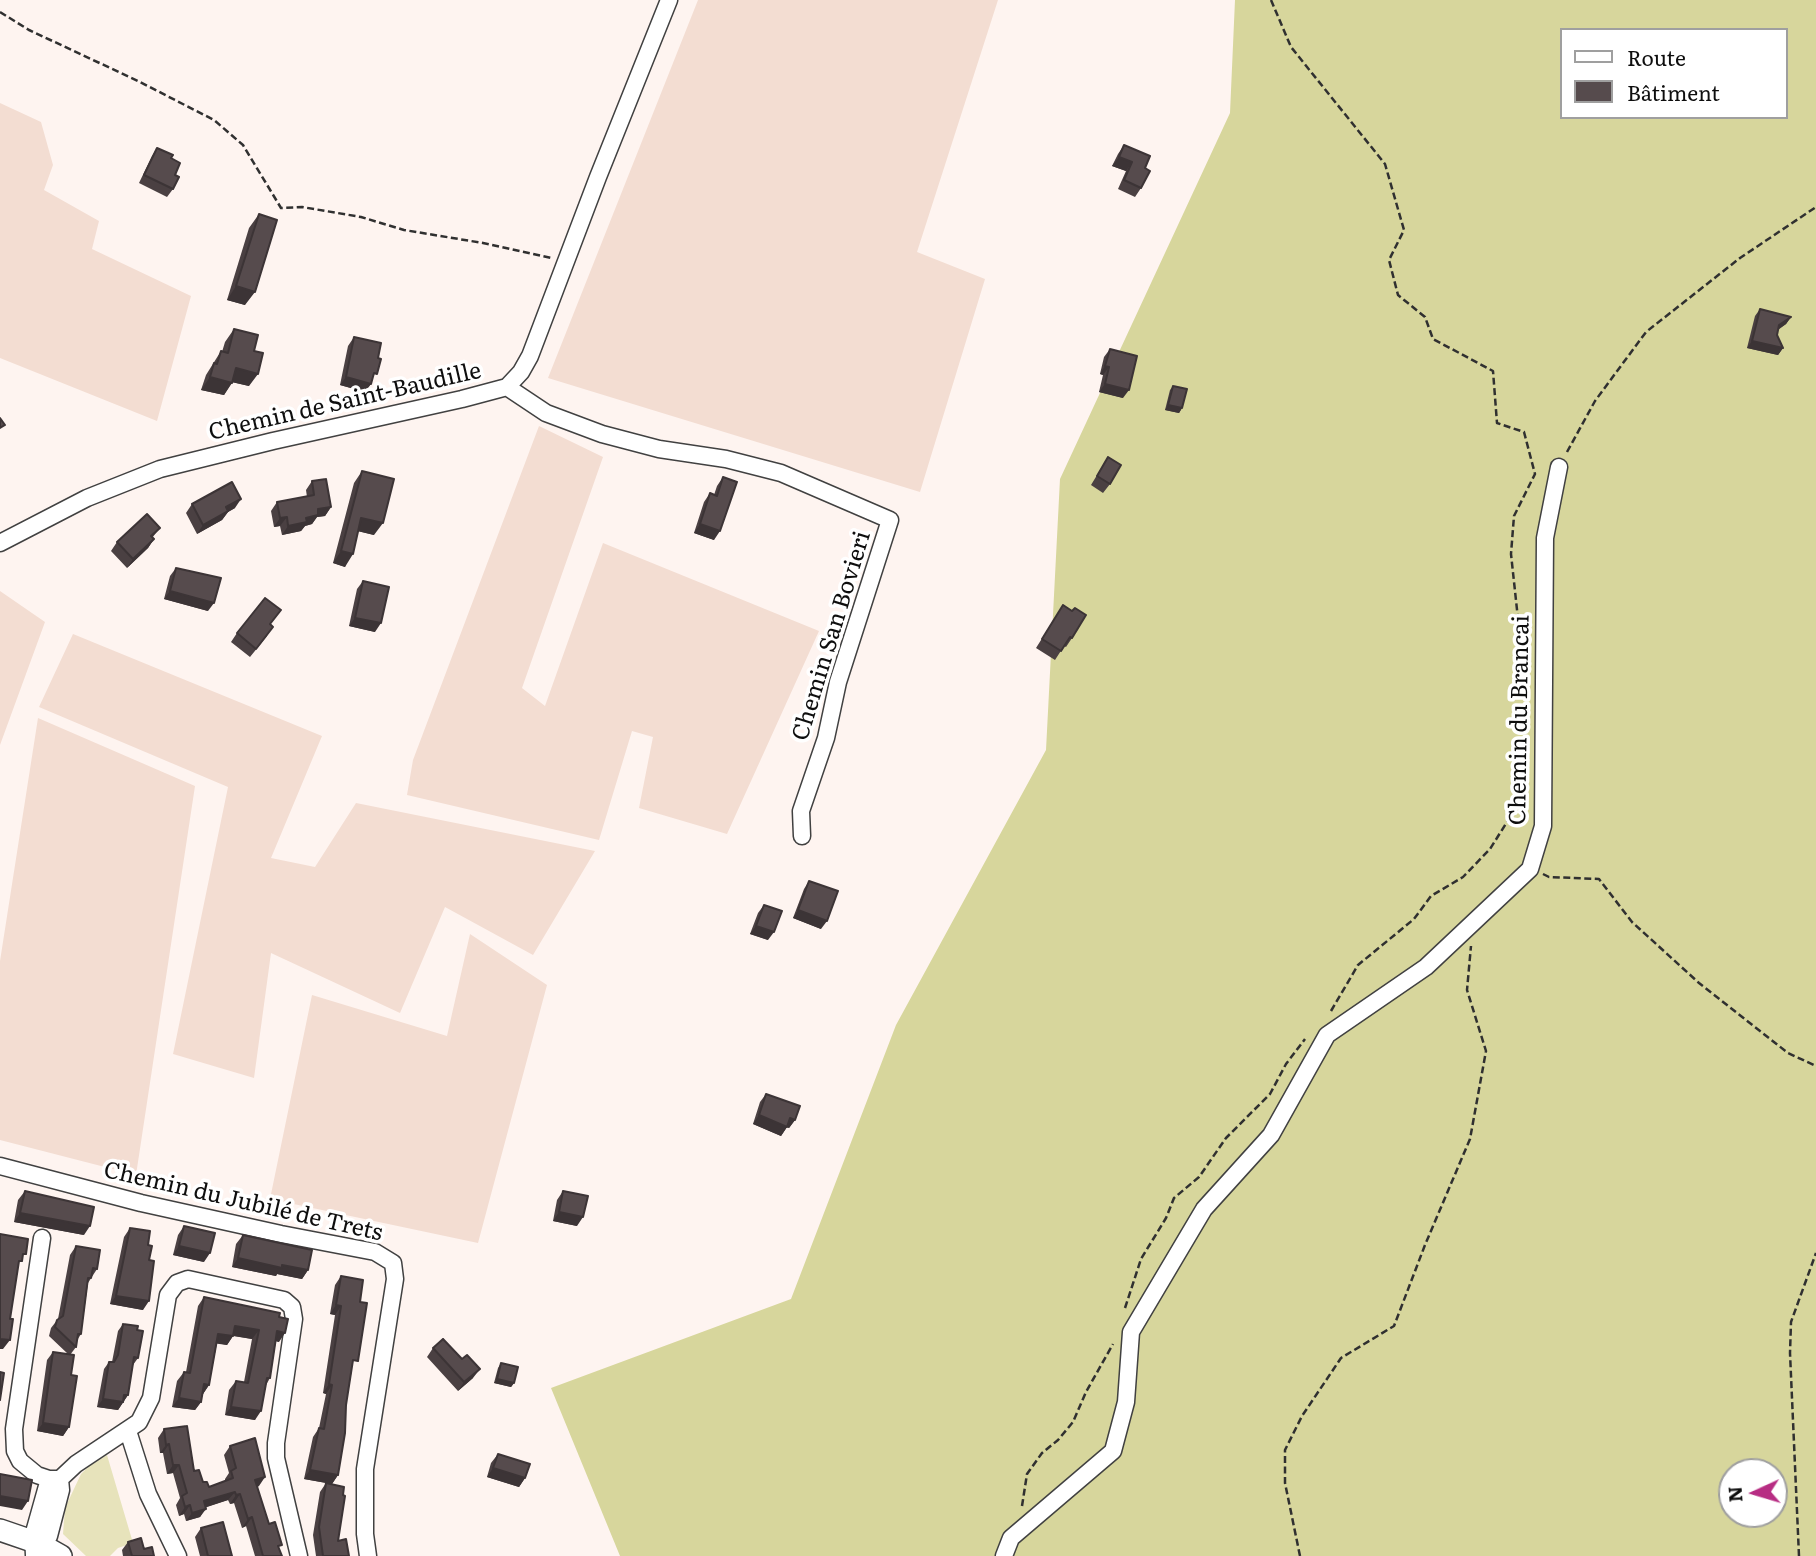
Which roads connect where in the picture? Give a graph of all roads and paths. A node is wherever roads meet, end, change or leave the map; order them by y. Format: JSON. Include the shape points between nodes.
{"nodes":[{"id":1,"x":669,"y":0,"type":"edge"},
{"id":2,"x":1270,"y":0,"type":"edge"},
{"id":3,"x":0,"y":12,"type":"edge"},
{"id":4,"x":1816,"y":207,"type":"edge"},
{"id":5,"x":566,"y":262,"type":"junction"},
{"id":6,"x":507,"y":387,"type":"junction"},
{"id":7,"x":1559,"y":467,"type":"joint"},
{"id":8,"x":0,"y":543,"type":"edge"},
{"id":9,"x":1527,"y":681,"type":"dead end"},
{"id":10,"x":1527,"y":770,"type":"dead end"},
{"id":11,"x":802,"y":836,"type":"dead end"},
{"id":12,"x":1530,"y":869,"type":"junction"},
{"id":13,"x":1474,"y":922,"type":"junction"},
{"id":14,"x":1330,"y":1013,"type":"dead end"},
{"id":15,"x":1312,"y":1032,"type":"dead end"},
{"id":16,"x":1816,"y":1066,"type":"edge"},
{"id":17,"x":0,"y":1166,"type":"edge"},
{"id":18,"x":43,"y":1238,"type":"dead end"},
{"id":19,"x":1816,"y":1253,"type":"edge"},
{"id":20,"x":1124,"y":1311,"type":"dead end"},
{"id":21,"x":1117,"y":1336,"type":"dead end"},
{"id":22,"x":128,"y":1431,"type":"junction"},
{"id":23,"x":55,"y":1479,"type":"junction"},
{"id":24,"x":1022,"y":1507,"type":"dead end"},
{"id":25,"x":0,"y":1530,"type":"edge"},
{"id":26,"x":0,"y":1543,"type":"edge"},
{"id":27,"x":42,"y":1550,"type":"edge"},
{"id":28,"x":178,"y":1556,"type":"edge"},
{"id":29,"x":299,"y":1556,"type":"edge"},
{"id":30,"x":368,"y":1556,"type":"edge"},
{"id":31,"x":1004,"y":1556,"type":"edge"},
{"id":32,"x":1300,"y":1556,"type":"edge"},
{"id":33,"x":1799,"y":1556,"type":"edge"}],
"edges":[{"from":1,"to":5,"type":"street","name":"Chemin de Saint-Baudille"},
{"from":2,"to":9,"type":"path","via":[[1291,47],[1385,164],[1404,230],[1389,260],[1398,295],[1425,317],[1433,339],[1493,371],[1497,423],[1524,432],[1535,474],[1514,516],[1511,554]]},
{"from":3,"to":5,"type":"path","via":[[214,120],[243,145],[281,208],[361,217]]},
{"from":4,"to":7,"type":"path","via":[[1740,258],[1646,332],[1595,401]]},
{"from":5,"to":6,"type":"street","name":"Chemin de Saint-Baudille","via":[[530,356]]},
{"from":6,"to":8,"type":"street","name":"Chemin de Saint-Baudille","via":[[160,469],[87,498]]},
{"from":6,"to":11,"type":"street","name":"Chemin San Bovieri","via":[[546,414],[602,434],[781,473],[890,520],[801,811]]},
{"from":7,"to":12,"type":"street","name":"Chemin du Brancai","via":[[1545,538],[1543,826]]},
{"from":10,"to":14,"type":"path","via":[[1524,795],[1490,849],[1463,877],[1431,896],[1414,919],[1358,965]]},
{"from":12,"to":13,"type":"street","name":"Chemin du Brancai"},
{"from":12,"to":16,"type":"path","via":[[1549,877],[1599,879],[1632,922],[1699,983],[1788,1053]]},
{"from":13,"to":31,"type":"street","name":"Chemin du Brancai","via":[[1426,967],[1327,1035],[1271,1135],[1204,1209],[1131,1332],[1126,1402],[1114,1451],[1011,1538]]},
{"from":13,"to":32,"type":"path","via":[[1467,989],[1486,1051],[1471,1139],[1394,1326],[1341,1358],[1285,1450],[1285,1483]]},
{"from":15,"to":20,"type":"path","via":[[1286,1064],[1270,1094],[1226,1138],[1199,1177],[1174,1198],[1140,1259]]},
{"from":17,"to":30,"type":"street","name":"Chemin du Jubilé de Trets","via":[[141,1203],[375,1252],[393,1263],[395,1279],[365,1469]]},
{"from":18,"to":23,"type":"street","via":[[13,1440],[20,1461],[37,1475]]},
{"from":19,"to":33,"type":"path","via":[[1791,1322]]},
{"from":21,"to":24,"type":"path","via":[[1073,1422],[1027,1474]]},
{"from":22,"to":23,"type":"street"},
{"from":22,"to":28,"type":"street","via":[[148,1494]]},
{"from":22,"to":29,"type":"street","via":[[139,1422],[151,1398],[169,1295],[177,1283],[188,1279],[289,1303],[294,1318],[276,1458]]},
{"from":23,"to":27,"type":"street","via":[[61,1490]]},
{"from":25,"to":27,"type":"street"},
{"from":26,"to":27,"type":"street"}]}
